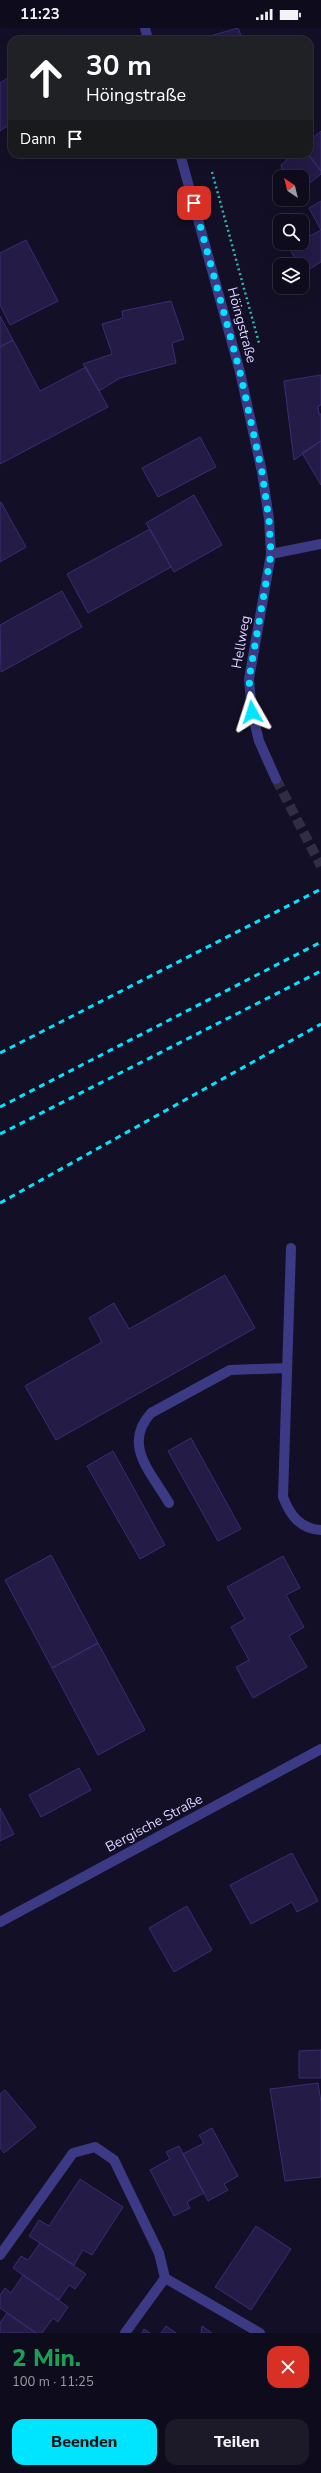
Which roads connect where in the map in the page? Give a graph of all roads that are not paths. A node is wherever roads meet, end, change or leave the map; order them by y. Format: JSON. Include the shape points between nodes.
{"nodes":[{"id":1,"x":181,"y":158,"type":"edge"},
{"id":2,"x":321,"y":544,"type":"edge"},
{"id":3,"x":271,"y":554,"type":"junction"},
{"id":4,"x":276,"y":779,"type":"tunnel mouth"},
{"id":5,"x":291,"y":1248,"type":"dead end"},
{"id":6,"x":287,"y":1368,"type":"junction"},
{"id":7,"x":169,"y":1503,"type":"dead end"},
{"id":8,"x":321,"y":1530,"type":"edge"},
{"id":9,"x":321,"y":1749,"type":"edge"},
{"id":10,"x":0,"y":1922,"type":"edge"},
{"id":11,"x":0,"y":2255,"type":"edge"},
{"id":12,"x":165,"y":2278,"type":"junction"},
{"id":13,"x":125,"y":2333,"type":"edge"},
{"id":14,"x":260,"y":2333,"type":"edge"}],
"edges":[{"from":1,"to":3,"type":"street","name":"Höingstraße","via":[[240,372],[262,472]]},
{"from":2,"to":3,"type":"street"},
{"from":3,"to":4,"type":"street","name":"Hellweg","via":[[249,679],[252,712],[259,741]]},
{"from":5,"to":6,"type":"street"},
{"from":6,"to":7,"type":"street","via":[[230,1370],[151,1413],[142,1423],[138,1449]]},
{"from":6,"to":8,"type":"street","via":[[283,1497],[289,1513],[299,1523],[314,1530]]},
{"from":9,"to":10,"type":"street","name":"Bergische Straße"},
{"from":11,"to":12,"type":"street","via":[[73,2153],[95,2147],[114,2160],[159,2253]]},
{"from":12,"to":13,"type":"street"},
{"from":12,"to":14,"type":"street"}]}
